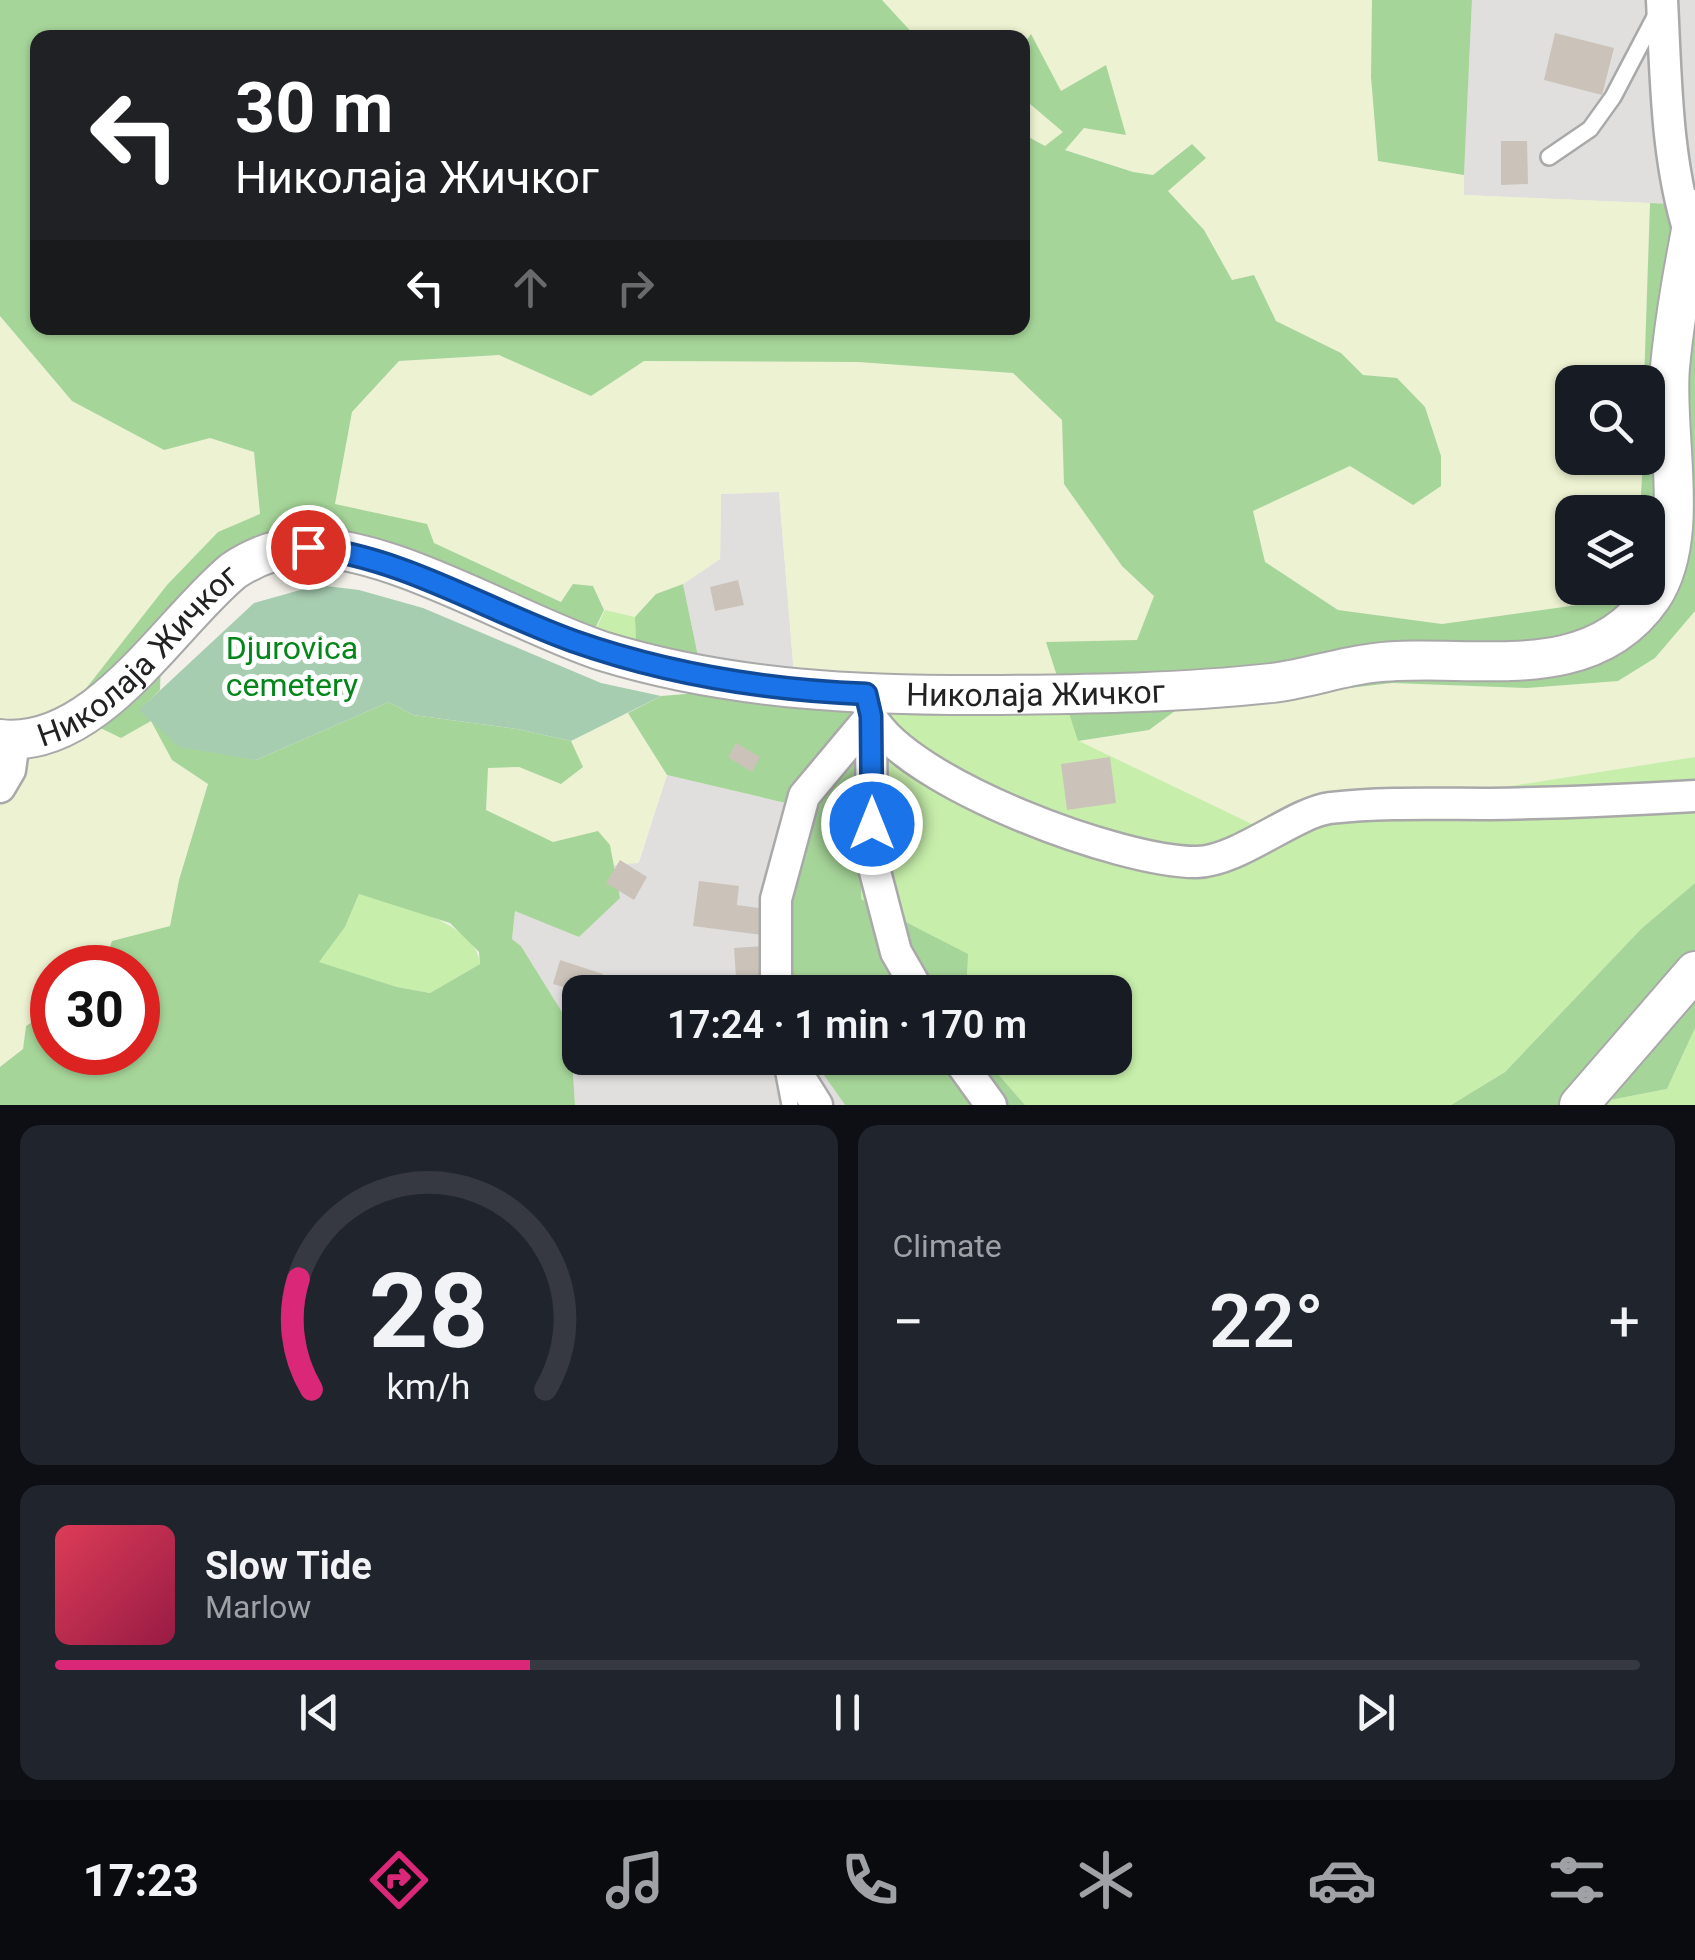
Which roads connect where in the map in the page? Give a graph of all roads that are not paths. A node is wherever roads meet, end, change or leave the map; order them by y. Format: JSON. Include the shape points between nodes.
{"nodes":[{"id":1,"x":1662,"y":3,"type":"edge"},
{"id":2,"x":1549,"y":158,"type":"dead end"},
{"id":3,"x":1692,"y":222,"type":"edge"},
{"id":4,"x":868,"y":705,"type":"junction"},
{"id":5,"x":7,"y":740,"type":"edge"},
{"id":6,"x":0,"y":787,"type":"edge"},
{"id":7,"x":1695,"y":796,"type":"edge"},
{"id":8,"x":1695,"y":971,"type":"edge"},
{"id":9,"x":776,"y":975,"type":"edge"},
{"id":10,"x":909,"y":975,"type":"edge"},
{"id":11,"x":784,"y":1075,"type":"edge"},
{"id":12,"x":800,"y":1075,"type":"edge"},
{"id":13,"x":970,"y":1075,"type":"edge"},
{"id":14,"x":790,"y":1105,"type":"edge"},
{"id":15,"x":817,"y":1105,"type":"edge"},
{"id":16,"x":992,"y":1105,"type":"edge"},
{"id":17,"x":1580,"y":1105,"type":"edge"}],
"edges":[{"from":1,"to":2,"type":"lane","name":"Николаја Жичког","via":[[1590,130]]},
{"from":1,"to":3,"type":"street","name":"Николаја Жичког","via":[[1679,201]]},
{"from":3,"to":4,"type":"street","name":"Николаја Жичког","via":[[1670,368],[1672,522],[1666,566],[1652,596],[1613,635],[1536,661],[1376,662],[1187,692]]},
{"from":4,"to":5,"type":"street","name":"Николаја Жичког","via":[[634,660],[362,555],[290,548],[233,571],[92,710],[60,729]]},
{"from":4,"to":7,"type":"street","via":[[894,742],[926,770],[1010,810],[1106,847],[1199,862],[1326,808]]},
{"from":4,"to":9,"type":"street","via":[[804,796],[776,900]]},
{"from":4,"to":10,"type":"street","via":[[872,860],[896,952]]},
{"from":5,"to":6,"type":"street","via":[[10,770]]},
{"from":8,"to":17,"type":"street"},
{"from":11,"to":14,"type":"lane"},
{"from":12,"to":15,"type":"street"},
{"from":13,"to":16,"type":"street"}]}
